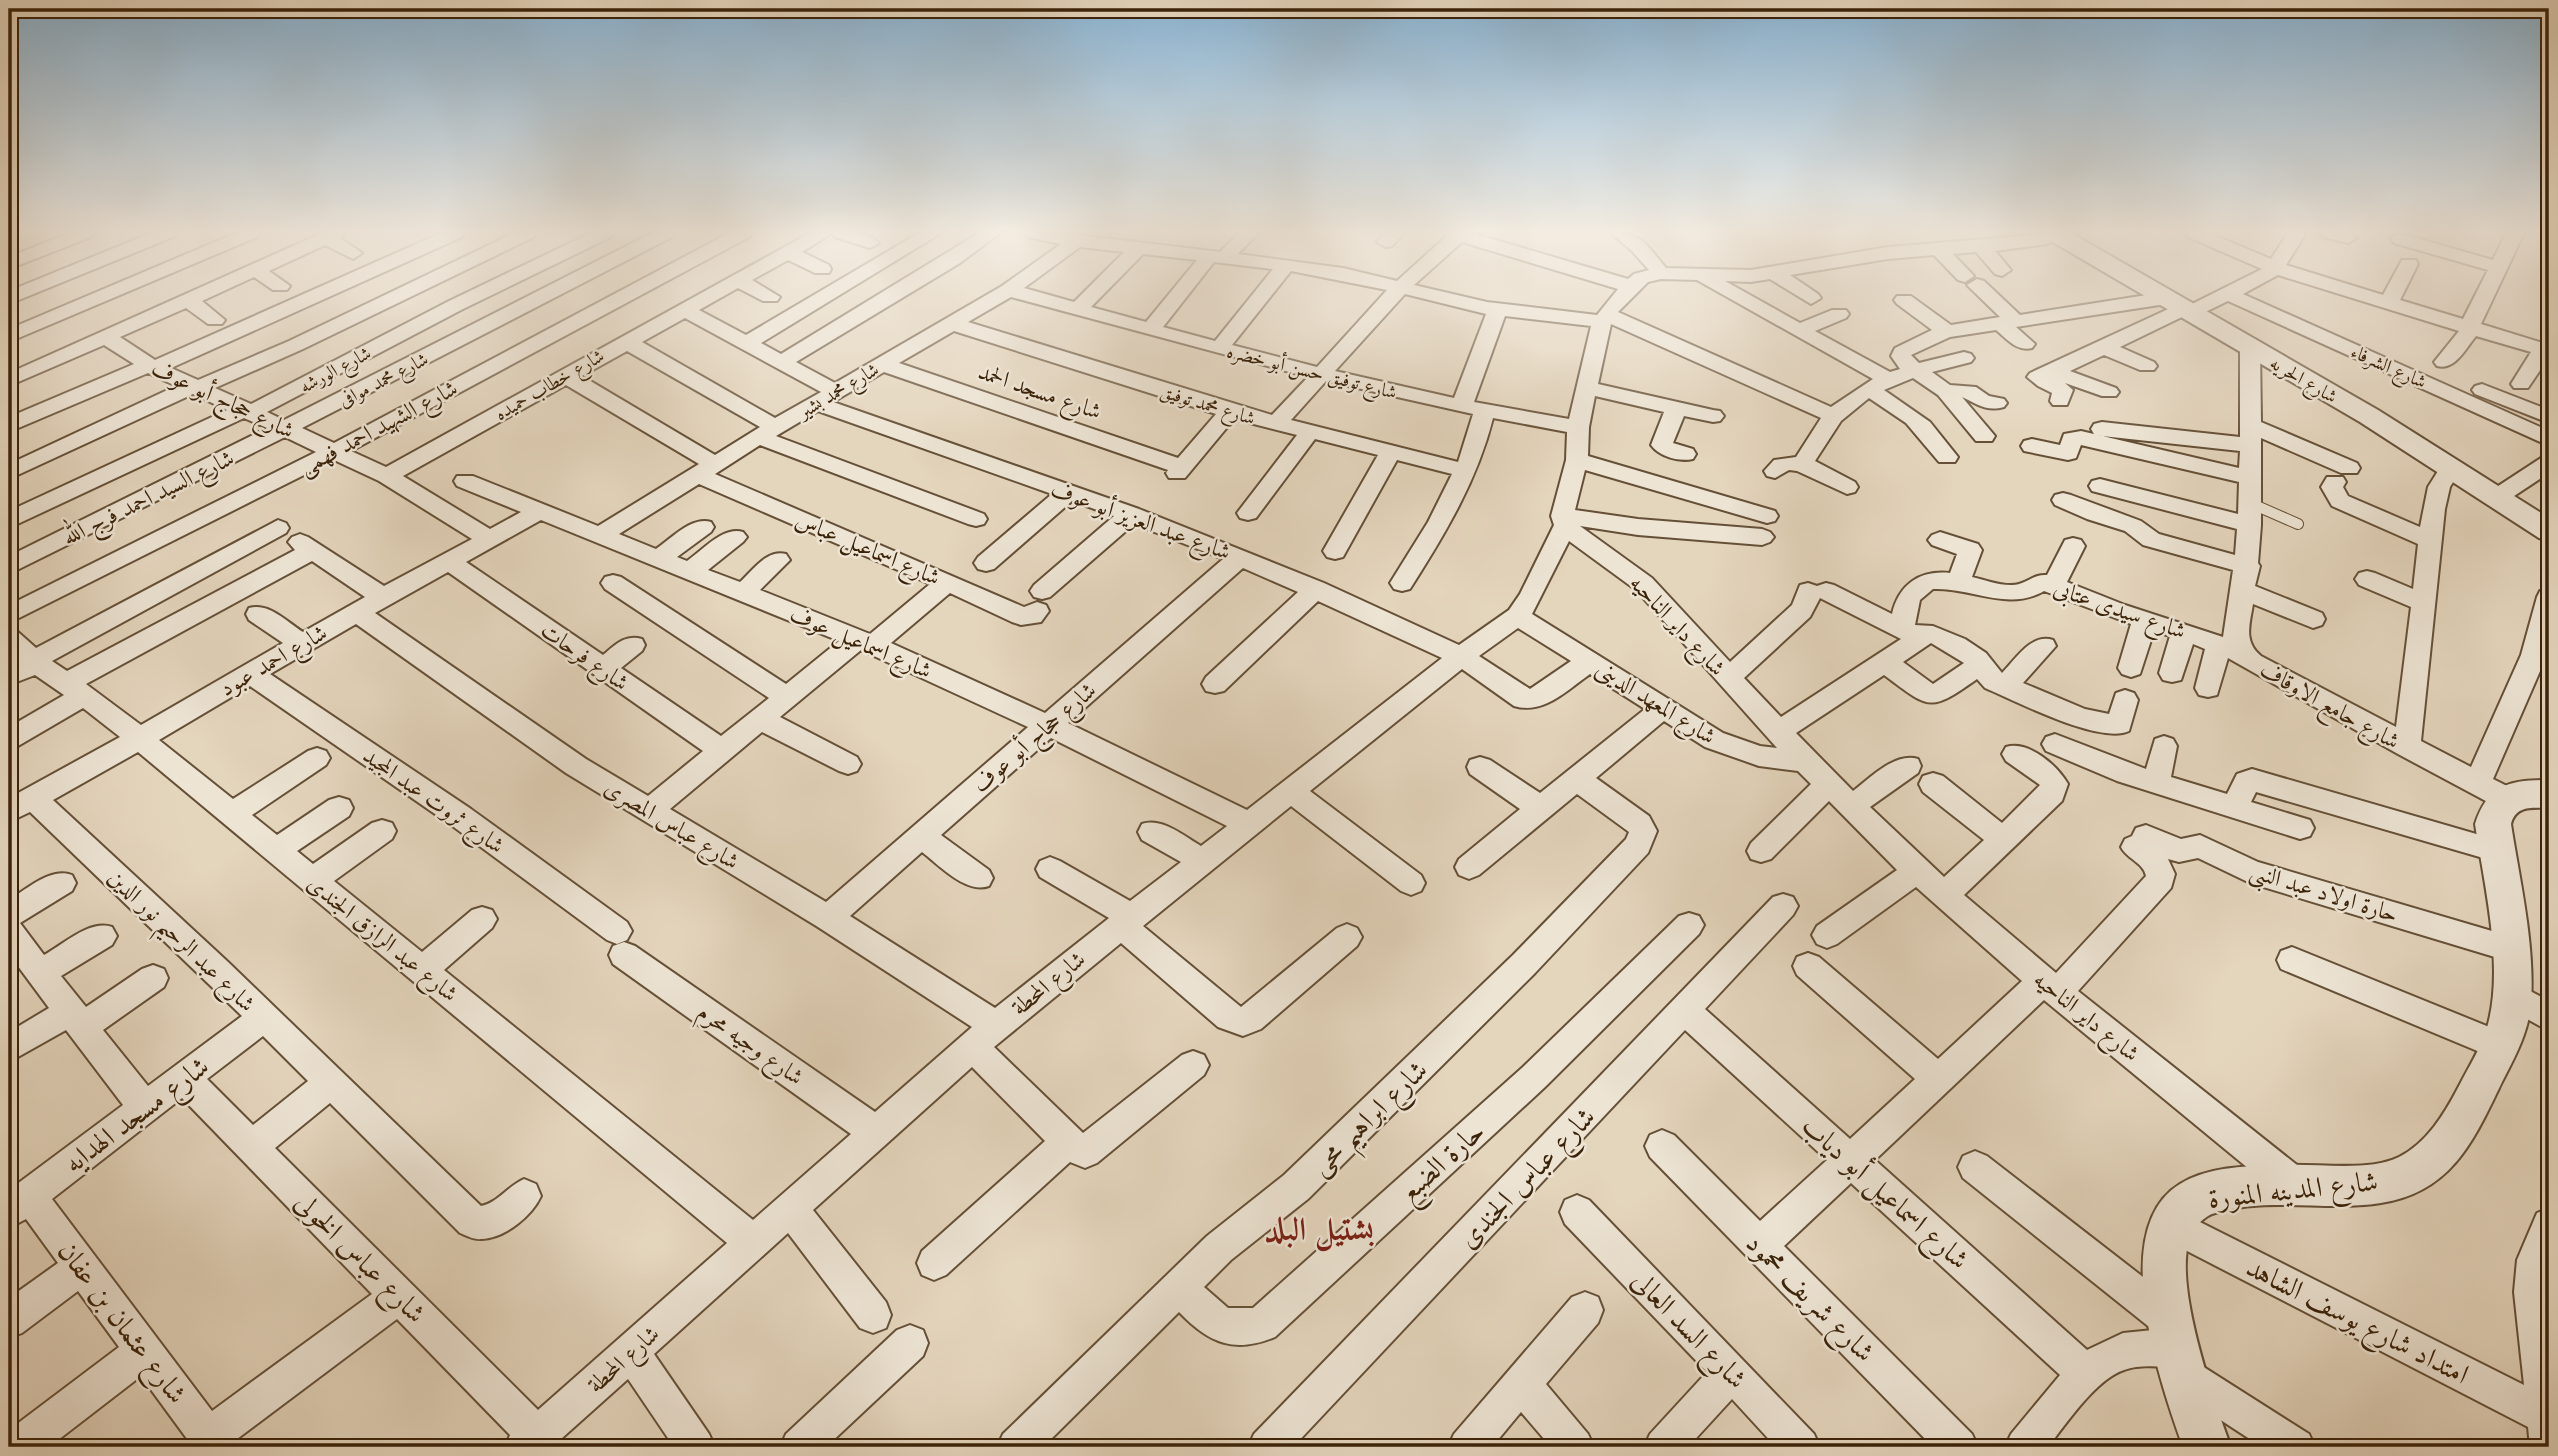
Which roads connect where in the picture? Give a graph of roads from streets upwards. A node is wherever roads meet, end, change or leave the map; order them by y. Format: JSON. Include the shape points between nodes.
{"nodes":[{"id":1,"x":91,"y":301,"type":"edge"},
{"id":2,"x":186,"y":301,"type":"edge"},
{"id":3,"x":189,"y":301,"type":"edge"},
{"id":4,"x":300,"y":301,"type":"edge"},
{"id":5,"x":387,"y":301,"type":"edge"},
{"id":6,"x":465,"y":301,"type":"edge"},
{"id":7,"x":534,"y":301,"type":"edge"},
{"id":8,"x":616,"y":301,"type":"edge"},
{"id":9,"x":698,"y":301,"type":"edge"},
{"id":10,"x":817,"y":301,"type":"edge"},
{"id":11,"x":883,"y":301,"type":"edge"},
{"id":12,"x":991,"y":301,"type":"edge"},
{"id":13,"x":1049,"y":301,"type":"edge"},
{"id":14,"x":1087,"y":301,"type":"edge"},
{"id":15,"x":1177,"y":301,"type":"edge"},
{"id":16,"x":1257,"y":301,"type":"edge"},
{"id":17,"x":1389,"y":301,"type":"edge"},
{"id":18,"x":1460,"y":301,"type":"edge"},
{"id":19,"x":1618,"y":301,"type":"edge"},
{"id":20,"x":1746,"y":301,"type":"edge"},
{"id":21,"x":1905,"y":301,"type":"edge"},
{"id":22,"x":1989,"y":301,"type":"edge"},
{"id":23,"x":2171,"y":301,"type":"edge"},
{"id":24,"x":2200,"y":301,"type":"edge"},
{"id":25,"x":2243,"y":301,"type":"edge"},
{"id":26,"x":2381,"y":301,"type":"edge"},
{"id":27,"x":2484,"y":301,"type":"edge"},
{"id":28,"x":2388,"y":303,"type":"joint"},
{"id":29,"x":2180,"y":306,"type":"junction"},
{"id":30,"x":683,"y":309,"type":"junction"},
{"id":31,"x":1078,"y":309,"type":"junction"},
{"id":32,"x":1498,"y":309,"type":"junction"},
{"id":33,"x":1839,"y":314,"type":"dead end"},
{"id":34,"x":1604,"y":318,"type":"junction"},
{"id":35,"x":215,"y":320,"type":"dead end"},
{"id":36,"x":2007,"y":322,"type":"junction"},
{"id":37,"x":953,"y":324,"type":"junction"},
{"id":38,"x":2471,"y":328,"type":"junction"},
{"id":39,"x":1151,"y":329,"type":"junction"},
{"id":40,"x":1799,"y":330,"type":"junction"},
{"id":41,"x":1947,"y":332,"type":"junction"},
{"id":42,"x":9,"y":336,"type":"edge"},
{"id":43,"x":106,"y":337,"type":"junction"},
{"id":44,"x":625,"y":341,"type":"junction"},
{"id":45,"x":746,"y":343,"type":"junction"},
{"id":46,"x":2025,"y":344,"type":"dead end"},
{"id":47,"x":1220,"y":348,"type":"junction"},
{"id":48,"x":2104,"y":348,"type":"junction"},
{"id":49,"x":2250,"y":348,"type":"junction"},
{"id":50,"x":2546,"y":350,"type":"edge"},
{"id":51,"x":1964,"y":358,"type":"dead end"},
{"id":52,"x":781,"y":362,"type":"junction"},
{"id":53,"x":2444,"y":362,"type":"dead end"},
{"id":54,"x":881,"y":364,"type":"junction"},
{"id":55,"x":151,"y":366,"type":"junction"},
{"id":56,"x":2147,"y":366,"type":"dead end"},
{"id":57,"x":1916,"y":369,"type":"junction"},
{"id":58,"x":2045,"y":374,"type":"junction"},
{"id":59,"x":1323,"y":375,"type":"junction"},
{"id":60,"x":565,"y":376,"type":"junction"},
{"id":61,"x":9,"y":380,"type":"edge"},
{"id":62,"x":2521,"y":384,"type":"dead end"},
{"id":63,"x":1879,"y":385,"type":"junction"},
{"id":64,"x":2471,"y":385,"type":"dead end"},
{"id":65,"x":196,"y":387,"type":"junction"},
{"id":66,"x":1586,"y":388,"type":"junction"},
{"id":67,"x":835,"y":391,"type":"junction"},
{"id":68,"x":1945,"y":391,"type":"junction"},
{"id":69,"x":2109,"y":393,"type":"dead end"},
{"id":70,"x":2060,"y":401,"type":"dead end"},
{"id":71,"x":815,"y":403,"type":"junction"},
{"id":72,"x":1997,"y":403,"type":"dead end"},
{"id":73,"x":1461,"y":407,"type":"junction"},
{"id":74,"x":1676,"y":408,"type":"junction"},
{"id":75,"x":249,"y":410,"type":"junction"},
{"id":76,"x":1229,"y":411,"type":"junction"},
{"id":77,"x":1484,"y":412,"type":"junction"},
{"id":78,"x":1713,"y":416,"type":"dead end"},
{"id":79,"x":1834,"y":416,"type":"junction"},
{"id":80,"x":2549,"y":417,"type":"edge"},
{"id":81,"x":1276,"y":424,"type":"junction"},
{"id":82,"x":9,"y":425,"type":"edge"},
{"id":83,"x":2089,"y":427,"type":"dead end"},
{"id":84,"x":287,"y":428,"type":"junction"},
{"id":85,"x":1578,"y":428,"type":"junction"},
{"id":86,"x":2250,"y":428,"type":"junction"},
{"id":87,"x":2288,"y":431,"type":"dead end"},
{"id":88,"x":767,"y":432,"type":"junction"},
{"id":89,"x":1309,"y":433,"type":"junction"},
{"id":90,"x":1984,"y":436,"type":"dead end"},
{"id":91,"x":2549,"y":439,"type":"edge"},
{"id":92,"x":2032,"y":446,"type":"dead end"},
{"id":93,"x":333,"y":452,"type":"junction"},
{"id":94,"x":1390,"y":453,"type":"junction"},
{"id":95,"x":1685,"y":454,"type":"dead end"},
{"id":96,"x":1947,"y":457,"type":"dead end"},
{"id":97,"x":1577,"y":460,"type":"junction"},
{"id":98,"x":2549,"y":463,"type":"edge"},
{"id":99,"x":1802,"y":465,"type":"junction"},
{"id":100,"x":2451,"y":468,"type":"junction"},
{"id":101,"x":706,"y":470,"type":"junction"},
{"id":102,"x":1466,"y":471,"type":"junction"},
{"id":103,"x":1775,"y":471,"type":"dead end"},
{"id":104,"x":9,"y":472,"type":"edge"},
{"id":105,"x":387,"y":476,"type":"junction"},
{"id":106,"x":2250,"y":478,"type":"junction"},
{"id":107,"x":465,"y":481,"type":"dead end"},
{"id":108,"x":1847,"y":486,"type":"dead end"},
{"id":109,"x":2100,"y":486,"type":"dead end"},
{"id":110,"x":1069,"y":492,"type":"junction"},
{"id":111,"x":2497,"y":497,"type":"junction"},
{"id":112,"x":2063,"y":500,"type":"dead end"},
{"id":113,"x":538,"y":512,"type":"junction"},
{"id":114,"x":1248,"y":513,"type":"dead end"},
{"id":115,"x":1130,"y":514,"type":"junction"},
{"id":116,"x":2250,"y":514,"type":"junction"},
{"id":117,"x":976,"y":519,"type":"dead end"},
{"id":118,"x":9,"y":520,"type":"edge"},
{"id":119,"x":1564,"y":520,"type":"junction"},
{"id":120,"x":703,"y":527,"type":"dead end"},
{"id":121,"x":2549,"y":531,"type":"edge"},
{"id":122,"x":599,"y":536,"type":"junction"},
{"id":123,"x":735,"y":537,"type":"dead end"},
{"id":124,"x":489,"y":539,"type":"junction"},
{"id":125,"x":1940,"y":540,"type":"dead end"},
{"id":126,"x":2429,"y":540,"type":"junction"},
{"id":127,"x":2073,"y":547,"type":"dead end"},
{"id":128,"x":314,"y":551,"type":"junction"},
{"id":129,"x":1335,"y":551,"type":"dead end"},
{"id":130,"x":1240,"y":557,"type":"junction"},
{"id":131,"x":657,"y":559,"type":"junction"},
{"id":132,"x":778,"y":560,"type":"dead end"},
{"id":133,"x":448,"y":561,"type":"junction"},
{"id":134,"x":986,"y":563,"type":"dead end"},
{"id":135,"x":9,"y":566,"type":"edge"},
{"id":136,"x":2248,"y":566,"type":"junction"},
{"id":137,"x":689,"y":572,"type":"junction"},
{"id":138,"x":2367,"y":579,"type":"dead end"},
{"id":139,"x":948,"y":582,"type":"junction"},
{"id":140,"x":1958,"y":582,"type":"junction"},
{"id":141,"x":612,"y":583,"type":"dead end"},
{"id":142,"x":1402,"y":583,"type":"dead end"},
{"id":143,"x":2054,"y":585,"type":"junction"},
{"id":144,"x":1316,"y":589,"type":"junction"},
{"id":145,"x":2245,"y":591,"type":"junction"},
{"id":146,"x":743,"y":593,"type":"junction"},
{"id":147,"x":383,"y":597,"type":"junction"},
{"id":148,"x":2549,"y":597,"type":"edge"},
{"id":149,"x":2423,"y":603,"type":"junction"},
{"id":150,"x":357,"y":612,"type":"junction"},
{"id":151,"x":258,"y":614,"type":"dead end"},
{"id":152,"x":9,"y":615,"type":"edge"},
{"id":153,"x":1518,"y":616,"type":"junction"},
{"id":154,"x":2145,"y":619,"type":"junction"},
{"id":155,"x":2313,"y":620,"type":"dead end"},
{"id":156,"x":2184,"y":631,"type":"junction"},
{"id":157,"x":1917,"y":634,"type":"junction"},
{"id":158,"x":9,"y":638,"type":"edge"},
{"id":159,"x":866,"y":642,"type":"junction"},
{"id":160,"x":302,"y":643,"type":"junction"},
{"id":161,"x":633,"y":645,"type":"dead end"},
{"id":162,"x":2044,"y":646,"type":"dead end"},
{"id":163,"x":2231,"y":650,"type":"junction"},
{"id":164,"x":1461,"y":656,"type":"junction"},
{"id":165,"x":35,"y":661,"type":"junction"},
{"id":166,"x":1590,"y":661,"type":"junction"},
{"id":167,"x":1886,"y":663,"type":"junction"},
{"id":168,"x":1981,"y":664,"type":"junction"},
{"id":169,"x":603,"y":668,"type":"junction"},
{"id":170,"x":2131,"y":668,"type":"dead end"},
{"id":171,"x":249,"y":673,"type":"junction"},
{"id":172,"x":2172,"y":673,"type":"dead end"},
{"id":173,"x":9,"y":676,"type":"edge"},
{"id":174,"x":1728,"y":678,"type":"junction"},
{"id":175,"x":1216,"y":684,"type":"dead end"},
{"id":176,"x":2005,"y":686,"type":"junction"},
{"id":177,"x":2208,"y":688,"type":"dead end"},
{"id":178,"x":75,"y":689,"type":"junction"},
{"id":179,"x":787,"y":696,"type":"junction"},
{"id":180,"x":2125,"y":700,"type":"dead end"},
{"id":181,"x":1663,"y":708,"type":"junction"},
{"id":182,"x":760,"y":719,"type":"junction"},
{"id":183,"x":1048,"y":725,"type":"junction"},
{"id":184,"x":1778,"y":732,"type":"junction"},
{"id":185,"x":9,"y":739,"type":"edge"},
{"id":186,"x":139,"y":739,"type":"junction"},
{"id":187,"x":2055,"y":744,"type":"dead end"},
{"id":188,"x":2164,"y":746,"type":"dead end"},
{"id":189,"x":2407,"y":747,"type":"junction"},
{"id":190,"x":722,"y":750,"type":"junction"},
{"id":191,"x":2015,"y":754,"type":"dead end"},
{"id":192,"x":317,"y":758,"type":"dead end"},
{"id":193,"x":1805,"y":761,"type":"junction"},
{"id":194,"x":848,"y":764,"type":"dead end"},
{"id":195,"x":1908,"y":766,"type":"dead end"},
{"id":196,"x":1480,"y":767,"type":"dead end"},
{"id":197,"x":1577,"y":779,"type":"junction"},
{"id":198,"x":2156,"y":783,"type":"junction"},
{"id":199,"x":1829,"y":784,"type":"junction"},
{"id":200,"x":1933,"y":784,"type":"dead end"},
{"id":201,"x":1290,"y":790,"type":"junction"},
{"id":202,"x":2492,"y":791,"type":"junction"},
{"id":203,"x":2549,"y":794,"type":"edge"},
{"id":204,"x":21,"y":805,"type":"edge"},
{"id":205,"x":1851,"y":806,"type":"junction"},
{"id":206,"x":339,"y":808,"type":"dead end"},
{"id":207,"x":1540,"y":808,"type":"junction"},
{"id":208,"x":2235,"y":808,"type":"junction"},
{"id":209,"x":649,"y":810,"type":"junction"},
{"id":210,"x":230,"y":815,"type":"junction"},
{"id":211,"x":1248,"y":823,"type":"junction"},
{"id":212,"x":2300,"y":828,"type":"dead end"},
{"id":213,"x":382,"y":831,"type":"dead end"},
{"id":214,"x":1152,"y":832,"type":"dead end"},
{"id":215,"x":921,"y":836,"type":"junction"},
{"id":216,"x":2003,"y":839,"type":"junction"},
{"id":217,"x":275,"y":851,"type":"junction"},
{"id":218,"x":1760,"y":851,"type":"dead end"},
{"id":219,"x":2497,"y":851,"type":"junction"},
{"id":220,"x":1201,"y":860,"type":"junction"},
{"id":221,"x":1469,"y":867,"type":"dead end"},
{"id":222,"x":1050,"y":869,"type":"dead end"},
{"id":223,"x":1917,"y":871,"type":"junction"},
{"id":224,"x":979,"y":878,"type":"dead end"},
{"id":225,"x":312,"y":881,"type":"junction"},
{"id":226,"x":61,"y":883,"type":"dead end"},
{"id":227,"x":1411,"y":883,"type":"dead end"},
{"id":228,"x":1945,"y":895,"type":"junction"},
{"id":229,"x":1783,"y":906,"type":"dead end"},
{"id":230,"x":9,"y":915,"type":"edge"},
{"id":231,"x":828,"y":918,"type":"junction"},
{"id":232,"x":482,"y":919,"type":"dead end"},
{"id":233,"x":1126,"y":921,"type":"junction"},
{"id":234,"x":1689,"y":925,"type":"dead end"},
{"id":235,"x":9,"y":932,"type":"edge"},
{"id":236,"x":1827,"y":935,"type":"dead end"},
{"id":237,"x":102,"y":936,"type":"dead end"},
{"id":238,"x":1347,"y":937,"type":"dead end"},
{"id":239,"x":620,"y":943,"type":"joint"},
{"id":240,"x":2508,"y":948,"type":"junction"},
{"id":241,"x":2292,"y":960,"type":"dead end"},
{"id":242,"x":1808,"y":966,"type":"dead end"},
{"id":243,"x":422,"y":970,"type":"junction"},
{"id":244,"x":40,"y":973,"type":"junction"},
{"id":245,"x":153,"y":978,"type":"dead end"},
{"id":246,"x":2050,"y":987,"type":"junction"},
{"id":247,"x":2511,"y":994,"type":"junction"},
{"id":248,"x":1685,"y":1010,"type":"junction"},
{"id":249,"x":2549,"y":1017,"type":"edge"},
{"id":250,"x":263,"y":1018,"type":"junction"},
{"id":251,"x":76,"y":1019,"type":"junction"},
{"id":252,"x":984,"y":1036,"type":"junction"},
{"id":253,"x":2498,"y":1045,"type":"junction"},
{"id":254,"x":9,"y":1048,"type":"edge"},
{"id":255,"x":1193,"y":1065,"type":"dead end"},
{"id":256,"x":184,"y":1078,"type":"junction"},
{"id":257,"x":1938,"y":1079,"type":"junction"},
{"id":258,"x":330,"y":1083,"type":"junction"},
{"id":259,"x":144,"y":1107,"type":"junction"},
{"id":260,"x":877,"y":1133,"type":"junction"},
{"id":261,"x":1069,"y":1141,"type":"junction"},
{"id":262,"x":252,"y":1146,"type":"junction"},
{"id":263,"x":1662,"y":1146,"type":"dead end"},
{"id":264,"x":1851,"y":1161,"type":"junction"},
{"id":265,"x":1975,"y":1167,"type":"dead end"},
{"id":266,"x":2295,"y":1185,"type":"junction"},
{"id":267,"x":524,"y":1196,"type":"dead end"},
{"id":268,"x":14,"y":1206,"type":"edge"},
{"id":269,"x":792,"y":1209,"type":"junction"},
{"id":270,"x":1577,"y":1212,"type":"dead end"},
{"id":271,"x":2170,"y":1224,"type":"junction"},
{"id":272,"x":2549,"y":1225,"type":"edge"},
{"id":273,"x":754,"y":1243,"type":"junction"},
{"id":274,"x":1760,"y":1245,"type":"junction"},
{"id":275,"x":934,"y":1263,"type":"dead end"},
{"id":276,"x":82,"y":1267,"type":"junction"},
{"id":277,"x":1179,"y":1287,"type":"junction"},
{"id":278,"x":399,"y":1296,"type":"junction"},
{"id":279,"x":1585,"y":1310,"type":"dead end"},
{"id":280,"x":873,"y":1315,"type":"dead end"},
{"id":281,"x":9,"y":1320,"type":"edge"},
{"id":282,"x":910,"y":1343,"type":"dead end"},
{"id":283,"x":2176,"y":1348,"type":"junction"},
{"id":284,"x":144,"y":1351,"type":"junction"},
{"id":285,"x":631,"y":1352,"type":"junction"},
{"id":286,"x":2545,"y":1360,"type":"edge"},
{"id":287,"x":1732,"y":1372,"type":"junction"},
{"id":288,"x":2087,"y":1375,"type":"junction"},
{"id":289,"x":1521,"y":1384,"type":"junction"},
{"id":290,"x":2548,"y":1431,"type":"edge"},
{"id":291,"x":531,"y":1441,"type":"edge"},
{"id":292,"x":212,"y":1442,"type":"edge"},
{"id":293,"x":18,"y":1447,"type":"edge"},
{"id":294,"x":696,"y":1447,"type":"edge"},
{"id":295,"x":799,"y":1447,"type":"edge"},
{"id":296,"x":1016,"y":1447,"type":"edge"},
{"id":297,"x":1268,"y":1447,"type":"edge"},
{"id":298,"x":1467,"y":1447,"type":"edge"},
{"id":299,"x":1575,"y":1447,"type":"edge"},
{"id":300,"x":1663,"y":1447,"type":"edge"},
{"id":301,"x":1801,"y":1447,"type":"edge"},
{"id":302,"x":1959,"y":1447,"type":"edge"},
{"id":303,"x":2024,"y":1447,"type":"edge"},
{"id":304,"x":2207,"y":1447,"type":"edge"},
{"id":305,"x":2296,"y":1447,"type":"edge"}],
"edges":[{"from":1,"to":42,"type":"street"},
{"from":2,"to":43,"type":"street"},
{"from":3,"to":35,"type":"street"},
{"from":4,"to":55,"type":"street"},
{"from":5,"to":65,"type":"street"},
{"from":6,"to":75,"type":"street","name":"شارع الورشه"},
{"from":7,"to":84,"type":"street","name":"شارع محمد موافى"},
{"from":8,"to":93,"type":"street","name":"شارع الشهيد احمد فهمى"},
{"from":9,"to":30,"type":"street","name":"شارع خطاب حميده"},
{"from":10,"to":45,"type":"street"},
{"from":11,"to":52,"type":"street"},
{"from":12,"to":37,"type":"street","name":"شارع محمد بشير"},
{"from":13,"to":31,"type":"street","name":"شارع توفيق حسن أبو خضره"},
{"from":14,"to":31,"type":"street"},
{"from":15,"to":39,"type":"street"},
{"from":16,"to":47,"type":"street"},
{"from":17,"to":59,"type":"street"},
{"from":18,"to":32,"type":"street"},
{"from":19,"to":34,"type":"street"},
{"from":20,"to":40,"type":"street"},
{"from":21,"to":41,"type":"street"},
{"from":22,"to":36,"type":"street"},
{"from":23,"to":29,"type":"street","name":"شارع الحريه"},
{"from":24,"to":29,"type":"street"},
{"from":25,"to":91,"type":"street","name":"شارع الشرفاء"},
{"from":26,"to":28,"type":"street"},
{"from":27,"to":38,"type":"street"},
{"from":28,"to":38,"type":"street"},
{"from":29,"to":36,"type":"street"},
{"from":29,"to":48,"type":"street"},
{"from":29,"to":49,"type":"street","name":"شارع الحريه"},
{"from":30,"to":44,"type":"street","name":"شارع خطاب حميده"},
{"from":30,"to":45,"type":"street"},
{"from":31,"to":39,"type":"street","name":"شارع توفيق حسن أبو خضره"},
{"from":32,"to":34,"type":"street"},
{"from":32,"to":73,"type":"street"},
{"from":33,"to":40,"type":"street"},
{"from":34,"to":66,"type":"street"},
{"from":34,"to":79,"type":"street","via":[[1792,406]]},
{"from":36,"to":41,"type":"street"},
{"from":36,"to":46,"type":"street"},
{"from":37,"to":54,"type":"street","name":"شارع محمد بشير"},
{"from":37,"to":76,"type":"street","name":"شارع محمد توفيق"},
{"from":38,"to":50,"type":"street"},
{"from":38,"to":53,"type":"street"},
{"from":39,"to":47,"type":"street","name":"شارع توفيق حسن أبو خضره"},
{"from":40,"to":63,"type":"street"},
{"from":41,"to":57,"type":"street","via":[[1902,352],[1905,362]]},
{"from":43,"to":55,"type":"street","name":"شارع حجاج أبو عوف"},
{"from":43,"to":61,"type":"street"},
{"from":44,"to":60,"type":"street","name":"شارع خطاب حميده"},
{"from":44,"to":88,"type":"street"},
{"from":45,"to":52,"type":"street"},
{"from":47,"to":59,"type":"street","name":"شارع توفيق حسن أبو خضره"},
{"from":48,"to":56,"type":"street"},
{"from":48,"to":58,"type":"street"},
{"from":49,"to":86,"type":"street","name":"شارع جامع الاوقاف"},
{"from":49,"to":100,"type":"street","name":"شارع الحريه"},
{"from":50,"to":62,"type":"street"},
{"from":51,"to":57,"type":"street"},
{"from":52,"to":67,"type":"street"},
{"from":54,"to":67,"type":"street","name":"شارع محمد بشير"},
{"from":54,"to":76,"type":"street","name":"شارع مسجد الحمد","via":[[1180,470]]},
{"from":55,"to":65,"type":"street","name":"شارع حجاج أبو عوف"},
{"from":55,"to":82,"type":"street"},
{"from":57,"to":63,"type":"street"},
{"from":57,"to":68,"type":"street"},
{"from":58,"to":69,"type":"street"},
{"from":58,"to":70,"type":"street","via":[[2045,382],[2063,390]]},
{"from":59,"to":73,"type":"street","name":"شارع توفيق حسن أبو خضره"},
{"from":59,"to":81,"type":"street"},
{"from":60,"to":101,"type":"street","name":"شارع اسماعيل عباس"},
{"from":60,"to":105,"type":"street","name":"شارع خطاب حميده"},
{"from":63,"to":79,"type":"street"},
{"from":63,"to":96,"type":"street","via":[[1931,433]]},
{"from":64,"to":80,"type":"street"},
{"from":65,"to":75,"type":"street","name":"شارع حجاج أبو عوف"},
{"from":65,"to":104,"type":"street"},
{"from":66,"to":74,"type":"street"},
{"from":66,"to":85,"type":"street"},
{"from":67,"to":71,"type":"street","name":"شارع محمد بشير"},
{"from":68,"to":72,"type":"street","via":[[1969,391],[1983,402]]},
{"from":68,"to":90,"type":"street"},
{"from":71,"to":88,"type":"street","name":"شارع محمد بشير"},
{"from":71,"to":110,"type":"street","name":"شارع عبد العزيز أبو عوف"},
{"from":73,"to":77,"type":"street","name":"شارع توفيق حسن أبو خضره"},
{"from":74,"to":78,"type":"street"},
{"from":74,"to":95,"type":"street","via":[[1662,445]]},
{"from":75,"to":84,"type":"street","name":"شارع حجاج أبو عوف"},
{"from":75,"to":118,"type":"street"},
{"from":76,"to":81,"type":"street","name":"شارع محمد توفيق"},
{"from":77,"to":85,"type":"street","name":"شارع توفيق حسن أبو خضره"},
{"from":77,"to":102,"type":"street"},
{"from":79,"to":99,"type":"street"},
{"from":81,"to":89,"type":"street","name":"شارع محمد توفيق"},
{"from":83,"to":86,"type":"street"},
{"from":84,"to":93,"type":"street","name":"شارع حجاج أبو عوف"},
{"from":84,"to":135,"type":"street","name":"شارع السيد احمد فرج الله"},
{"from":85,"to":97,"type":"street"},
{"from":86,"to":87,"type":"street"},
{"from":86,"to":106,"type":"street","name":"شارع جامع الاوقاف"},
{"from":86,"to":126,"type":"street","via":[[2342,475],[2332,487],[2340,501]]},
{"from":88,"to":101,"type":"street","name":"شارع محمد بشير"},
{"from":88,"to":117,"type":"street"},
{"from":89,"to":94,"type":"street","name":"شارع محمد توفيق"},
{"from":89,"to":114,"type":"street"},
{"from":92,"to":106,"type":"street","via":[[2064,453],[2070,451],[2072,439],[2081,438]]},
{"from":93,"to":105,"type":"street","name":"شارع حجاج أبو عوف"},
{"from":93,"to":152,"type":"street","name":"شارع الشهيد احمد فهمى"},
{"from":94,"to":102,"type":"street","name":"شارع محمد توفيق"},
{"from":94,"to":129,"type":"street"},
{"from":97,"to":119,"type":"street"},
{"from":97,"to":119,"type":"street","via":[[1765,526],[1733,542]]},
{"from":98,"to":111,"type":"street"},
{"from":99,"to":103,"type":"street","via":[[1785,463]]},
{"from":99,"to":108,"type":"street"},
{"from":100,"to":111,"type":"street","name":"شارع الحريه"},
{"from":100,"to":126,"type":"street","via":[[2439,487]]},
{"from":101,"to":122,"type":"street","name":"شارع محمد بشير"},
{"from":101,"to":139,"type":"street","name":"شارع اسماعيل عباس"},
{"from":102,"to":142,"type":"street"},
{"from":105,"to":124,"type":"street","name":"شارع حجاج أبو عوف"},
{"from":106,"to":116,"type":"street","name":"شارع جامع الاوقاف"},
{"from":107,"to":113,"type":"street","name":"شارع اسماعيل عوف"},
{"from":109,"to":116,"type":"street"},
{"from":110,"to":115,"type":"street","name":"شارع عبد العزيز أبو عوف"},
{"from":110,"to":134,"type":"street"},
{"from":111,"to":121,"type":"street","name":"شارع الحريه"},
{"from":112,"to":136,"type":"street","via":[[2133,526],[2157,542]]},
{"from":113,"to":122,"type":"street","name":"شارع اسماعيل عوف"},
{"from":113,"to":124,"type":"street","name":"شارع احمد عبود"},
{"from":115,"to":130,"type":"street","name":"شارع عبد العزيز أبو عوف"},
{"from":115,"to":139,"type":"street","name":"شارع اسماعيل عباس","via":[[1040,601],[1032,616],[1021,616]]},
{"from":116,"to":136,"type":"street","name":"شارع جامع الاوقاف"},
{"from":119,"to":153,"type":"street","name":"شارع المحطة","via":[[1531,597]]},
{"from":119,"to":174,"type":"street","name":"شارع داير الناحيه","via":[[1573,533],[1644,584]]},
{"from":120,"to":131,"type":"street"},
{"from":122,"to":131,"type":"street","name":"شارع اسماعيل عوف"},
{"from":123,"to":137,"type":"street"},
{"from":124,"to":133,"type":"street","name":"شارع احمد عبود"},
{"from":125,"to":140,"type":"street","via":[[1972,540]]},
{"from":126,"to":149,"type":"street"},
{"from":127,"to":143,"type":"street"},
{"from":128,"to":147,"type":"street"},
{"from":128,"to":165,"type":"street","via":[[269,523]]},
{"from":128,"to":178,"type":"street"},
{"from":130,"to":144,"type":"street","name":"شارع عبد العزيز أبو عوف"},
{"from":130,"to":183,"type":"street","name":"شارع حجاج أبو عوف"},
{"from":131,"to":137,"type":"street","name":"شارع اسماعيل عوف"},
{"from":132,"to":146,"type":"street"},
{"from":133,"to":147,"type":"street","name":"شارع احمد عبود"},
{"from":133,"to":169,"type":"street","name":"شارع فرحات"},
{"from":136,"to":145,"type":"street","name":"شارع جامع الاوقاف"},
{"from":137,"to":146,"type":"street","name":"شارع اسماعيل عوف"},
{"from":138,"to":149,"type":"street"},
{"from":139,"to":159,"type":"street"},
{"from":140,"to":143,"type":"street","name":"شارع سيدى عتابى","via":[[2014,593],[2043,582]]},
{"from":140,"to":157,"type":"street","name":"شارع سيدى عتابى","via":[[1933,582],[1910,596]]},
{"from":141,"to":179,"type":"street"},
{"from":143,"to":154,"type":"street","name":"شارع سيدى عتابى"},
{"from":144,"to":164,"type":"street","name":"شارع عبد العزيز أبو عوف"},
{"from":144,"to":175,"type":"street"},
{"from":145,"to":155,"type":"street"},
{"from":145,"to":163,"type":"street","name":"شارع جامع الاوقاف"},
{"from":146,"to":159,"type":"street","name":"شارع اسماعيل عوف"},
{"from":147,"to":150,"type":"street","name":"شارع احمد عبود"},
{"from":148,"to":202,"type":"street"},
{"from":149,"to":189,"type":"street"},
{"from":150,"to":160,"type":"street","name":"شارع احمد عبود"},
{"from":150,"to":209,"type":"street","name":"شارع عباس المصرى","via":[[576,766]]},
{"from":151,"to":160,"type":"street"},
{"from":153,"to":164,"type":"street","name":"شارع المحطة"},
{"from":153,"to":166,"type":"street","name":"شارع المعهد الدينى"},
{"from":154,"to":156,"type":"street","name":"شارع سيدى عتابى"},
{"from":154,"to":170,"type":"street"},
{"from":156,"to":163,"type":"street","name":"شارع سيدى عتابى"},
{"from":156,"to":172,"type":"street"},
{"from":157,"to":167,"type":"street"},
{"from":157,"to":168,"type":"street","via":[[1941,637]]},
{"from":157,"to":174,"type":"street","via":[[1817,591]]},
{"from":158,"to":165,"type":"street","name":"شارع عبد الرازق الجندى"},
{"from":159,"to":179,"type":"street"},
{"from":159,"to":183,"type":"street","name":"شارع اسماعيل عوف"},
{"from":160,"to":171,"type":"street","name":"شارع احمد عبود"},
{"from":161,"to":169,"type":"street"},
{"from":162,"to":176,"type":"street"},
{"from":163,"to":177,"type":"street"},
{"from":163,"to":189,"type":"street","name":"شارع جامع الاوقاف"},
{"from":164,"to":166,"type":"street","name":"شارع عبد العزيز أبو عوف","via":[[1527,700]]},
{"from":164,"to":201,"type":"street","name":"شارع المحطة"},
{"from":165,"to":173,"type":"street"},
{"from":165,"to":178,"type":"street","name":"شارع عبد الرازق الجندى"},
{"from":166,"to":181,"type":"street","name":"شارع المعهد الدينى"},
{"from":167,"to":168,"type":"street","via":[[1936,695]]},
{"from":167,"to":184,"type":"street"},
{"from":168,"to":176,"type":"street","via":[[1987,677]]},
{"from":169,"to":190,"type":"street","name":"شارع فرحات"},
{"from":171,"to":186,"type":"street","name":"شارع احمد عبود"},
{"from":171,"to":239,"type":"street","name":"شارع ثروت عبد المجيد","via":[[461,817]]},
{"from":174,"to":184,"type":"street","name":"شارع داير الناحيه"},
{"from":176,"to":180,"type":"street","via":[[2109,726],[2120,724]]},
{"from":178,"to":185,"type":"street"},
{"from":178,"to":186,"type":"street","name":"شارع عبد الرازق الجندى"},
{"from":179,"to":182,"type":"street"},
{"from":181,"to":193,"type":"street","name":"شارع المعهد الدينى","via":[[1734,749]]},
{"from":181,"to":197,"type":"street"},
{"from":182,"to":190,"type":"street"},
{"from":182,"to":194,"type":"street"},
{"from":183,"to":211,"type":"street","name":"شارع اسماعيل عوف"},
{"from":183,"to":215,"type":"street","name":"شارع حجاج أبو عوف"},
{"from":184,"to":193,"type":"street","name":"شارع داير الناحيه"},
{"from":186,"to":204,"type":"street","name":"شارع احمد عبود"},
{"from":186,"to":210,"type":"street","name":"شارع عبد الرازق الجندى"},
{"from":187,"to":198,"type":"street"},
{"from":188,"to":198,"type":"street"},
{"from":189,"to":202,"type":"street","name":"شارع جامع الاوقاف"},
{"from":190,"to":209,"type":"street"},
{"from":191,"to":216,"type":"street","via":[[2048,775],[2054,785],[2052,793]]},
{"from":192,"to":210,"type":"street"},
{"from":193,"to":199,"type":"street","name":"شارع داير الناحيه"},
{"from":195,"to":205,"type":"street"},
{"from":196,"to":207,"type":"street"},
{"from":197,"to":207,"type":"street"},
{"from":197,"to":277,"type":"street","name":"شارع ابراهيم محى","via":[[1639,824],[1643,831],[1638,845],[1524,964],[1296,1187],[1219,1248]]},
{"from":198,"to":208,"type":"street"},
{"from":199,"to":205,"type":"street","name":"شارع داير الناحيه"},
{"from":199,"to":218,"type":"street"},
{"from":200,"to":216,"type":"street"},
{"from":201,"to":211,"type":"street","name":"شارع المحطة"},
{"from":201,"to":227,"type":"street"},
{"from":202,"to":203,"type":"street"},
{"from":202,"to":219,"type":"street","name":"شارع المدينه المنورة"},
{"from":204,"to":250,"type":"street","name":"شارع عبد الرحيم نور الدين"},
{"from":205,"to":223,"type":"street","name":"شارع داير الناحيه"},
{"from":206,"to":217,"type":"street"},
{"from":207,"to":221,"type":"street"},
{"from":208,"to":212,"type":"street"},
{"from":208,"to":219,"type":"street","via":[[2247,781],[2252,780]]},
{"from":209,"to":231,"type":"street","name":"شارع عباس المصرى"},
{"from":210,"to":217,"type":"street","name":"شارع عبد الرازق الجندى"},
{"from":211,"to":220,"type":"street","name":"شارع المحطة"},
{"from":213,"to":225,"type":"street"},
{"from":214,"to":220,"type":"street"},
{"from":215,"to":224,"type":"street"},
{"from":215,"to":231,"type":"street","name":"شارع حجاج أبو عوف"},
{"from":216,"to":228,"type":"street"},
{"from":217,"to":225,"type":"street","name":"شارع عبد الرازق الجندى"},
{"from":219,"to":240,"type":"street","name":"شارع المدينه المنورة"},
{"from":220,"to":233,"type":"street","name":"شارع المحطة"},
{"from":222,"to":233,"type":"street"},
{"from":223,"to":228,"type":"street","name":"شارع داير الناحيه"},
{"from":223,"to":236,"type":"street"},
{"from":225,"to":243,"type":"street","name":"شارع عبد الرازق الجندى"},
{"from":226,"to":230,"type":"street"},
{"from":228,"to":246,"type":"street","name":"شارع داير الناحيه"},
{"from":229,"to":248,"type":"street","name":"شارع عباس الجندى"},
{"from":231,"to":252,"type":"street","name":"شارع عباس المصرى"},
{"from":232,"to":243,"type":"street"},
{"from":233,"to":238,"type":"street","via":[[1229,1017],[1243,1022]]},
{"from":233,"to":252,"type":"street","name":"شارع المحطة"},
{"from":234,"to":277,"type":"street","name":"حارة الضبع","via":[[1534,1077],[1262,1324],[1232,1329],[1216,1324]]},
{"from":235,"to":244,"type":"street"},
{"from":237,"to":244,"type":"street"},
{"from":239,"to":260,"type":"street","name":"شارع وجيه محرم"},
{"from":240,"to":246,"type":"street","name":"حارة اولاد عبد النبى","via":[[2250,871],[2200,846],[2179,851],[2141,841],[2161,870],[2161,880]]},
{"from":240,"to":247,"type":"street","name":"شارع المدينه المنورة"},
{"from":241,"to":253,"type":"street"},
{"from":242,"to":257,"type":"street"},
{"from":243,"to":273,"type":"street","name":"شارع عبد الرازق الجندى"},
{"from":244,"to":251,"type":"street"},
{"from":245,"to":251,"type":"street"},
{"from":246,"to":257,"type":"street"},
{"from":246,"to":266,"type":"street","name":"شارع داير الناحيه"},
{"from":247,"to":249,"type":"street"},
{"from":247,"to":253,"type":"street","name":"شارع المدينه المنورة","via":[[2508,1024]]},
{"from":248,"to":264,"type":"street","name":"شارع اسماعيل أبو دياب"},
{"from":248,"to":297,"type":"street","name":"شارع عباس الجندى"},
{"from":250,"to":256,"type":"street","name":"شارع مسجد الهدايه"},
{"from":250,"to":258,"type":"street","name":"شارع عبد الرحيم نور الدين"},
{"from":251,"to":254,"type":"street"},
{"from":251,"to":259,"type":"street"},
{"from":252,"to":260,"type":"street","name":"شارع المحطة"},
{"from":252,"to":261,"type":"street","name":"شارع عباس المصرى"},
{"from":253,"to":266,"type":"street","name":"شارع المدينه المنورة","via":[[2463,1122],[2439,1155],[2406,1176],[2361,1185]]},
{"from":255,"to":261,"type":"street","via":[[1090,1151],[1080,1152]]},
{"from":256,"to":259,"type":"street","name":"شارع مسجد الهدايه"},
{"from":256,"to":262,"type":"street","name":"شارع عباس الخولى"},
{"from":257,"to":264,"type":"street"},
{"from":258,"to":262,"type":"street"},
{"from":258,"to":267,"type":"street","name":"شارع عبد الرحيم نور الدين","via":[[472,1222],[495,1219]]},
{"from":259,"to":268,"type":"street","name":"شارع مسجد الهدايه"},
{"from":260,"to":269,"type":"street","name":"شارع المحطة"},
{"from":261,"to":275,"type":"street"},
{"from":262,"to":278,"type":"street","name":"شارع عباس الخولى"},
{"from":263,"to":274,"type":"street","name":"شارع شريف محمود"},
{"from":264,"to":274,"type":"street"},
{"from":264,"to":288,"type":"street","name":"شارع اسماعيل أبو دياب"},
{"from":265,"to":283,"type":"street"},
{"from":266,"to":271,"type":"street","name":"شارع المدينه المنورة","via":[[2208,1192],[2192,1200]]},
{"from":268,"to":276,"type":"street","name":"شارع عثمان بن عفان"},
{"from":269,"to":273,"type":"street","name":"شارع المحطة"},
{"from":269,"to":280,"type":"street"},
{"from":270,"to":287,"type":"street","name":"شارع السد العالى"},
{"from":271,"to":283,"type":"street","via":[[2162,1255]]},
{"from":271,"to":290,"type":"street","name":"امتداد شارع يوسف الشاهد"},
{"from":272,"to":286,"type":"street","via":[[2534,1260],[2532,1292],[2534,1327]]},
{"from":273,"to":285,"type":"street","name":"شارع المحطة"},
{"from":274,"to":302,"type":"street","name":"شارع شريف محمود"},
{"from":276,"to":281,"type":"street"},
{"from":276,"to":284,"type":"street","name":"شارع عثمان بن عفان"},
{"from":277,"to":296,"type":"street","name":"شارع ابراهيم محى"},
{"from":278,"to":291,"type":"street","name":"شارع عباس الخولى"},
{"from":278,"to":292,"type":"street"},
{"from":279,"to":289,"type":"street"},
{"from":282,"to":295,"type":"street"},
{"from":283,"to":288,"type":"street","via":[[2134,1349],[2107,1358]]},
{"from":283,"to":304,"type":"street"},
{"from":283,"to":305,"type":"street"},
{"from":284,"to":292,"type":"street","name":"شارع عثمان بن عفان"},
{"from":284,"to":293,"type":"street"},
{"from":285,"to":291,"type":"street","name":"شارع المحطة"},
{"from":285,"to":294,"type":"street"},
{"from":286,"to":290,"type":"street"},
{"from":287,"to":300,"type":"street"},
{"from":287,"to":301,"type":"street","name":"شارع السد العالى"},
{"from":288,"to":303,"type":"street"},
{"from":289,"to":298,"type":"street"},
{"from":289,"to":299,"type":"street"}]}
